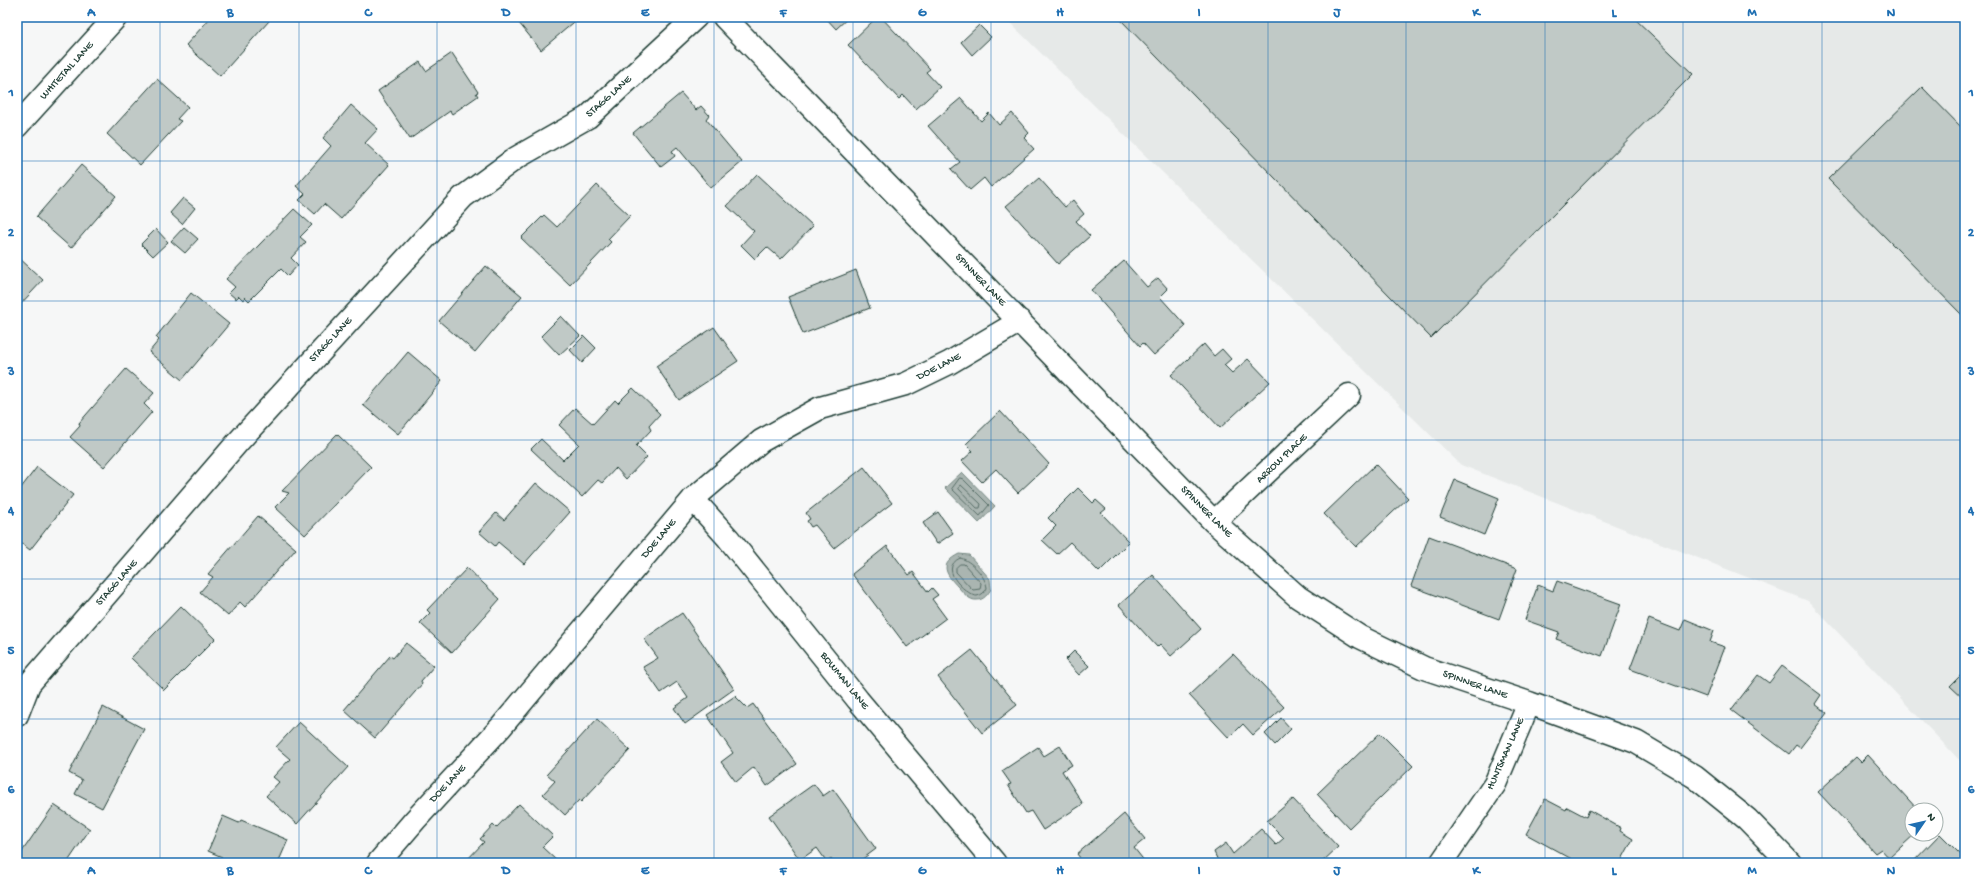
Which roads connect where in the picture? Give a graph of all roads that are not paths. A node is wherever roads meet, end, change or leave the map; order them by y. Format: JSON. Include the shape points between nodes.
{"nodes":[{"id":1,"x":116,"y":17,"type":"edge"},
{"id":2,"x":696,"y":17,"type":"edge"},
{"id":3,"x":724,"y":17,"type":"edge"},
{"id":4,"x":17,"y":126,"type":"edge"},
{"id":5,"x":1020,"y":321,"type":"junction"},
{"id":6,"x":1349,"y":395,"type":"dead end"},
{"id":7,"x":693,"y":499,"type":"junction"},
{"id":8,"x":1214,"y":522,"type":"junction"},
{"id":9,"x":1529,"y":703,"type":"junction"},
{"id":10,"x":17,"y":714,"type":"edge"},
{"id":11,"x":378,"y":863,"type":"edge"},
{"id":12,"x":995,"y":863,"type":"edge"},
{"id":13,"x":1441,"y":863,"type":"edge"},
{"id":14,"x":1790,"y":863,"type":"edge"}],
"edges":[{"from":1,"to":4,"type":"street","name":"WHITETAIL LANE"},
{"from":2,"to":10,"type":"street","name":"STAGG LANE","via":[[588,117],[516,158],[463,197],[232,448],[29,684]]},
{"from":3,"to":5,"type":"street","name":"SPINNER LANE"},
{"from":5,"to":7,"type":"street","name":"DOE LANE","via":[[949,364],[906,384],[820,408],[761,441]]},
{"from":5,"to":8,"type":"street","name":"SPINNER LANE"},
{"from":6,"to":8,"type":"street","name":"ARROW PLACE"},
{"from":7,"to":11,"type":"street","name":"DOE LANE","via":[[501,727]]},
{"from":7,"to":12,"type":"street","name":"BOWMAN LANE","via":[[728,538],[858,700]]},
{"from":8,"to":9,"type":"street","name":"SPINNER LANE","via":[[1298,597],[1360,637],[1424,668]]},
{"from":9,"to":13,"type":"street","name":"HUNTSMAN LANE","via":[[1495,784]]},
{"from":9,"to":14,"type":"street","name":"SPINNER LANE","via":[[1636,742],[1695,776],[1747,819]]}]}
